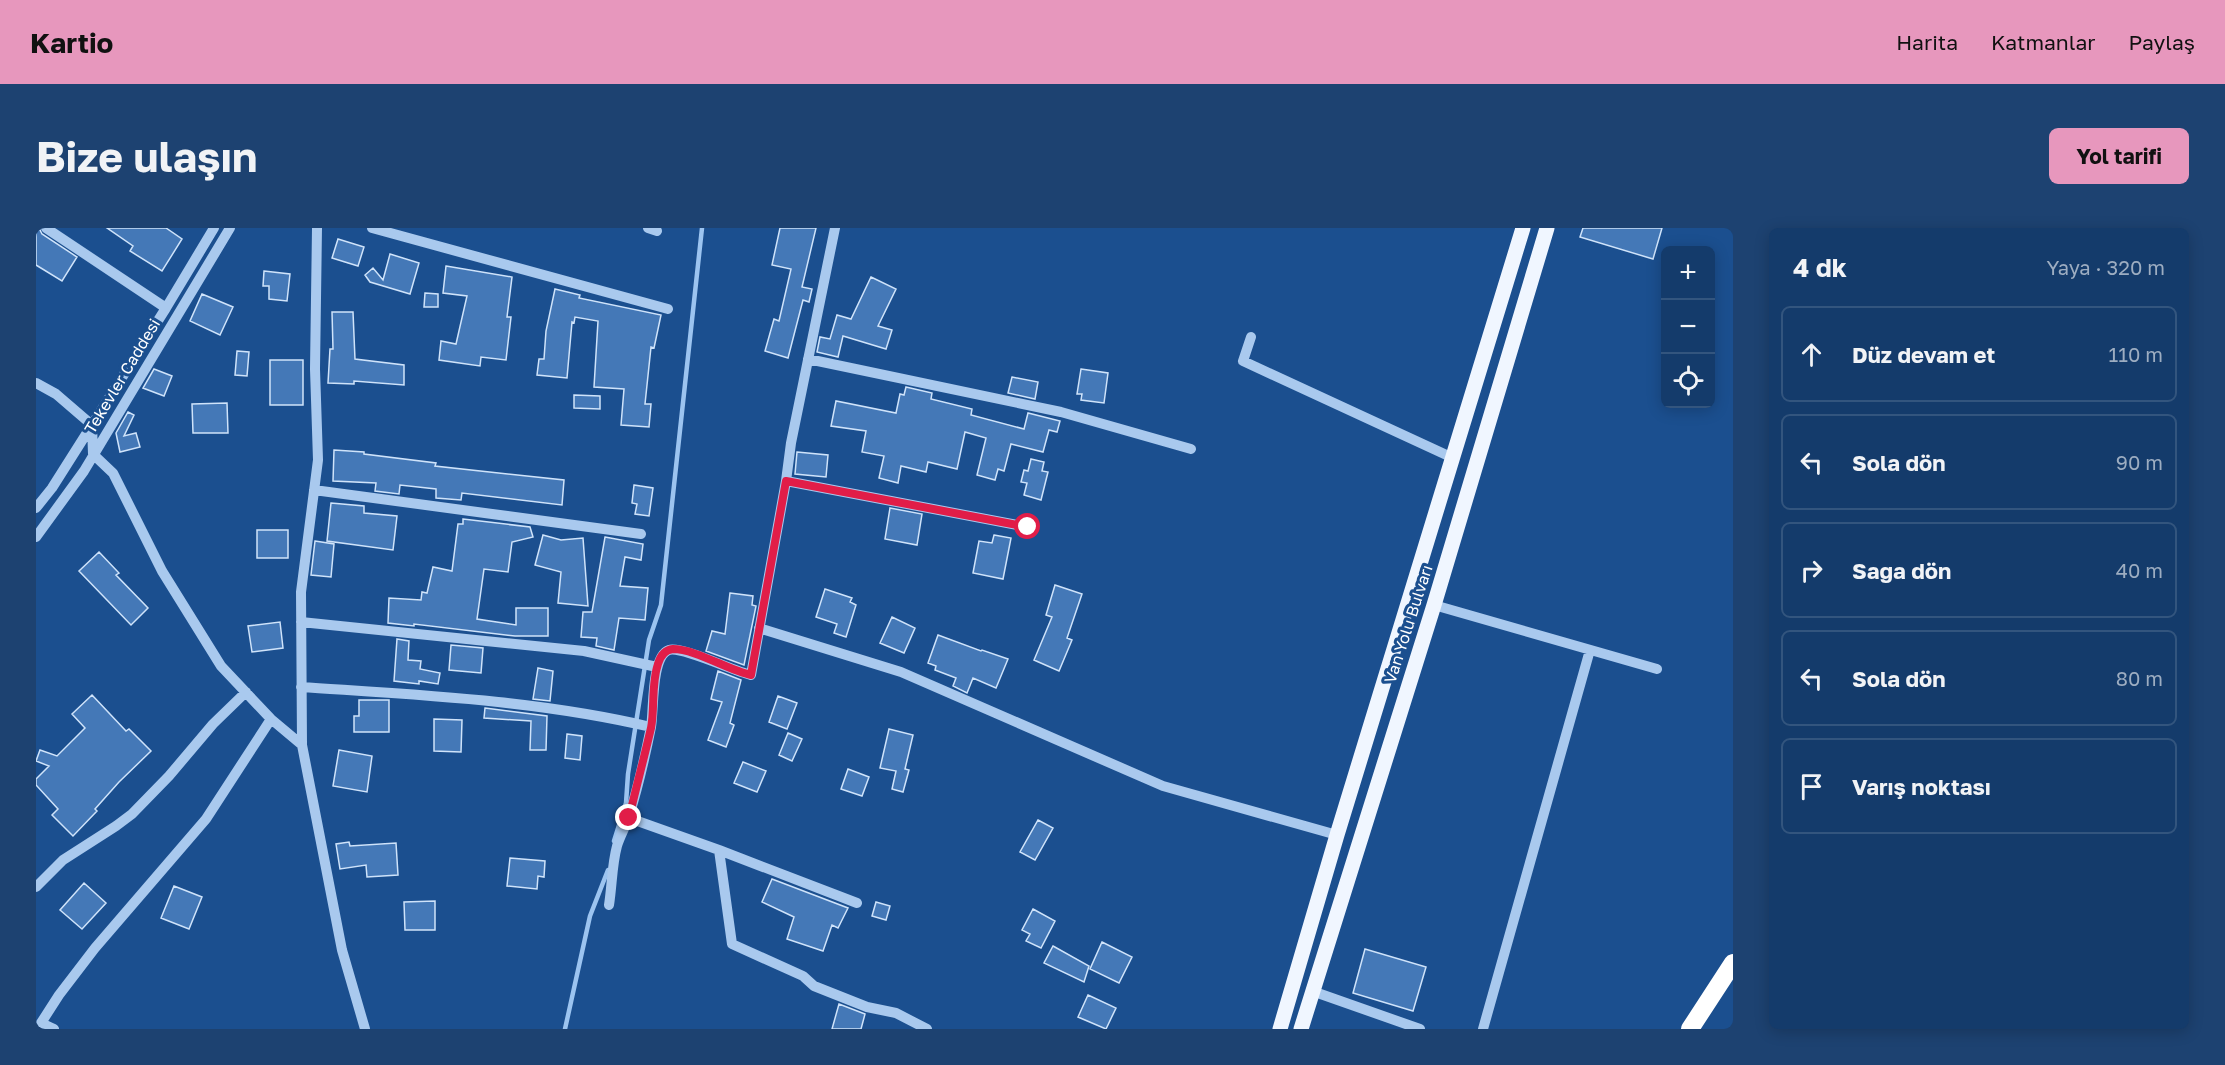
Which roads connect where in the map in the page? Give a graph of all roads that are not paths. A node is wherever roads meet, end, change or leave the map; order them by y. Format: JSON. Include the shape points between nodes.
{"nodes":[{"id":1,"x":46,"y":228,"type":"edge"},
{"id":2,"x":214,"y":228,"type":"edge"},
{"id":3,"x":230,"y":228,"type":"edge"},
{"id":4,"x":317,"y":228,"type":"edge"},
{"id":5,"x":372,"y":228,"type":"edge"},
{"id":6,"x":835,"y":228,"type":"edge"},
{"id":7,"x":1523,"y":228,"type":"edge"},
{"id":8,"x":1547,"y":228,"type":"edge"},
{"id":9,"x":166,"y":308,"type":"junction"},
{"id":10,"x":668,"y":309,"type":"dead end"},
{"id":11,"x":1251,"y":337,"type":"dead end"},
{"id":12,"x":808,"y":359,"type":"junction"},
{"id":13,"x":36,"y":383,"type":"edge"},
{"id":14,"x":92,"y":425,"type":"junction"},
{"id":15,"x":1191,"y":449,"type":"dead end"},
{"id":16,"x":93,"y":454,"type":"junction"},
{"id":17,"x":1453,"y":458,"type":"junction"},
{"id":18,"x":786,"y":481,"type":"junction"},
{"id":19,"x":314,"y":490,"type":"junction"},
{"id":20,"x":36,"y":508,"type":"edge"},
{"id":21,"x":1028,"y":527,"type":"dead end"},
{"id":22,"x":641,"y":534,"type":"dead end"},
{"id":23,"x":36,"y":537,"type":"edge"},
{"id":24,"x":1434,"y":605,"type":"junction"},
{"id":25,"x":301,"y":622,"type":"junction"},
{"id":26,"x":759,"y":628,"type":"junction"},
{"id":27,"x":1590,"y":650,"type":"junction"},
{"id":28,"x":657,"y":667,"type":"junction"},
{"id":29,"x":1658,"y":669,"type":"dead end"},
{"id":30,"x":301,"y":687,"type":"junction"},
{"id":31,"x":246,"y":692,"type":"junction"},
{"id":32,"x":271,"y":718,"type":"junction"},
{"id":33,"x":651,"y":727,"type":"junction"},
{"id":34,"x":302,"y":745,"type":"junction"},
{"id":35,"x":629,"y":818,"type":"junction"},
{"id":36,"x":1337,"y":835,"type":"junction"},
{"id":37,"x":719,"y":850,"type":"junction"},
{"id":38,"x":36,"y":887,"type":"edge"},
{"id":39,"x":857,"y":903,"type":"dead end"},
{"id":40,"x":609,"y":905,"type":"dead end"},
{"id":41,"x":1733,"y":963,"type":"edge"},
{"id":42,"x":1312,"y":991,"type":"junction"},
{"id":43,"x":54,"y":1029,"type":"edge"},
{"id":44,"x":365,"y":1029,"type":"edge"},
{"id":45,"x":927,"y":1029,"type":"edge"},
{"id":46,"x":1280,"y":1029,"type":"edge"},
{"id":47,"x":1301,"y":1029,"type":"edge"},
{"id":48,"x":1420,"y":1029,"type":"edge"},
{"id":49,"x":1483,"y":1029,"type":"edge"},
{"id":50,"x":1690,"y":1029,"type":"edge"}],
"edges":[{"from":1,"to":9,"type":"street"},
{"from":2,"to":9,"type":"street"},
{"from":3,"to":16,"type":"street","name":"Tekevler Caddesi"},
{"from":4,"to":19,"type":"street","via":[[318,460]]},
{"from":5,"to":10,"type":"street"},
{"from":6,"to":12,"type":"street"},
{"from":7,"to":17,"type":"main road"},
{"from":8,"to":24,"type":"main road","name":"Van Yolu Bulvarı"},
{"from":9,"to":14,"type":"street"},
{"from":11,"to":17,"type":"street","via":[[1244,361]]},
{"from":12,"to":15,"type":"street","via":[[1061,412]]},
{"from":12,"to":18,"type":"street"},
{"from":13,"to":14,"type":"street","via":[[56,394]]},
{"from":14,"to":16,"type":"street"},
{"from":14,"to":20,"type":"street"},
{"from":16,"to":23,"type":"street","name":"Tekevler Caddesi"},
{"from":16,"to":31,"type":"street","via":[[113,473],[162,571],[221,666]]},
{"from":17,"to":36,"type":"main road"},
{"from":18,"to":21,"type":"street"},
{"from":18,"to":26,"type":"street"},
{"from":19,"to":22,"type":"street"},
{"from":19,"to":25,"type":"street"},
{"from":24,"to":27,"type":"street"},
{"from":24,"to":42,"type":"main road","name":"Van Yolu Bulvarı"},
{"from":25,"to":28,"type":"street","via":[[584,651]]},
{"from":25,"to":30,"type":"street"},
{"from":26,"to":28,"type":"street","via":[[751,675],[673,649],[662,655]]},
{"from":26,"to":36,"type":"street","via":[[901,672],[1163,786]]},
{"from":27,"to":29,"type":"street"},
{"from":27,"to":49,"type":"street"},
{"from":28,"to":33,"type":"street"},
{"from":30,"to":33,"type":"street","via":[[500,702]]},
{"from":30,"to":34,"type":"street"},
{"from":31,"to":32,"type":"street"},
{"from":31,"to":38,"type":"street","via":[[132,814],[63,860]]},
{"from":32,"to":34,"type":"street"},
{"from":32,"to":43,"type":"street","via":[[206,819],[59,995],[41,1023]]},
{"from":33,"to":35,"type":"street"},
{"from":34,"to":44,"type":"street","via":[[342,950]]},
{"from":35,"to":37,"type":"street"},
{"from":35,"to":40,"type":"street","via":[[617,846]]},
{"from":36,"to":46,"type":"main road"},
{"from":37,"to":39,"type":"street"},
{"from":37,"to":45,"type":"street","via":[[732,944],[803,976],[814,986],[867,1007],[896,1013]]},
{"from":41,"to":50,"type":"highway"},
{"from":42,"to":47,"type":"main road","name":"Van Yolu Bulvarı"},
{"from":42,"to":48,"type":"street"}]}
